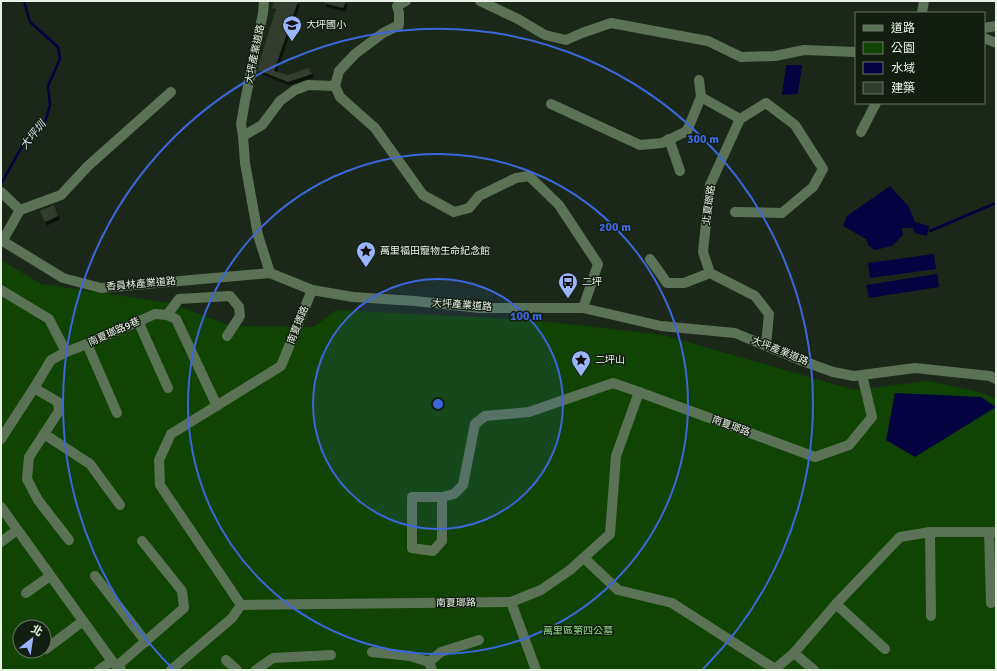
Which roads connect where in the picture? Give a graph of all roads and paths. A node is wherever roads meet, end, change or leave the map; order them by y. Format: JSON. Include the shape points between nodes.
{"nodes":[{"id":1,"x":264,"y":1,"type":"edge"},
{"id":2,"x":406,"y":1,"type":"edge"},
{"id":3,"x":480,"y":1,"type":"edge"},
{"id":4,"x":924,"y":1,"type":"edge"},
{"id":5,"x":922,"y":12,"type":"edge"},
{"id":6,"x":996,"y":26,"type":"edge"},
{"id":7,"x":985,"y":28,"type":"edge"},
{"id":8,"x":985,"y":38,"type":"edge"},
{"id":9,"x":996,"y":43,"type":"edge"},
{"id":10,"x":855,"y":52,"type":"edge"},
{"id":11,"x":699,"y":80,"type":"dead end"},
{"id":12,"x":335,"y":86,"type":"junction"},
{"id":13,"x":171,"y":92,"type":"dead end"},
{"id":14,"x":701,"y":97,"type":"junction"},
{"id":15,"x":551,"y":104,"type":"dead end"},
{"id":16,"x":875,"y":104,"type":"edge"},
{"id":17,"x":740,"y":119,"type":"junction"},
{"id":18,"x":861,"y":132,"type":"dead end"},
{"id":19,"x":243,"y":136,"type":"junction"},
{"id":20,"x":669,"y":139,"type":"junction"},
{"id":21,"x":680,"y":171,"type":"dead end"},
{"id":22,"x":1,"y":192,"type":"edge"},
{"id":23,"x":20,"y":210,"type":"junction"},
{"id":24,"x":735,"y":212,"type":"dead end"},
{"id":25,"x":2,"y":240,"type":"edge"},
{"id":26,"x":650,"y":259,"type":"dead end"},
{"id":27,"x":270,"y":273,"type":"junction"},
{"id":28,"x":710,"y":273,"type":"junction"},
{"id":29,"x":1,"y":290,"type":"edge"},
{"id":30,"x":312,"y":290,"type":"junction"},
{"id":31,"x":583,"y":308,"type":"junction"},
{"id":32,"x":167,"y":315,"type":"junction"},
{"id":33,"x":138,"y":321,"type":"junction"},
{"id":34,"x":227,"y":336,"type":"dead end"},
{"id":35,"x":87,"y":344,"type":"junction"},
{"id":36,"x":766,"y":345,"type":"junction"},
{"id":37,"x":66,"y":352,"type":"junction"},
{"id":38,"x":862,"y":375,"type":"junction"},
{"id":39,"x":996,"y":379,"type":"edge"},
{"id":40,"x":34,"y":388,"type":"junction"},
{"id":41,"x":168,"y":388,"type":"dead end"},
{"id":42,"x":639,"y":392,"type":"junction"},
{"id":43,"x":217,"y":406,"type":"junction"},
{"id":44,"x":117,"y":413,"type":"dead end"},
{"id":45,"x":44,"y":434,"type":"junction"},
{"id":46,"x":1,"y":439,"type":"edge"},
{"id":47,"x":442,"y":497,"type":"junction"},
{"id":48,"x":120,"y":505,"type":"dead end"},
{"id":49,"x":1,"y":507,"type":"edge"},
{"id":50,"x":17,"y":530,"type":"junction"},
{"id":51,"x":930,"y":532,"type":"junction"},
{"id":52,"x":992,"y":532,"type":"edge"},
{"id":53,"x":69,"y":540,"type":"dead end"},
{"id":54,"x":142,"y":541,"type":"dead end"},
{"id":55,"x":1,"y":542,"type":"edge"},
{"id":56,"x":584,"y":558,"type":"junction"},
{"id":57,"x":50,"y":576,"type":"junction"},
{"id":58,"x":95,"y":576,"type":"dead end"},
{"id":59,"x":26,"y":593,"type":"dead end"},
{"id":60,"x":510,"y":602,"type":"junction"},
{"id":61,"x":991,"y":603,"type":"dead end"},
{"id":62,"x":836,"y":604,"type":"junction"},
{"id":63,"x":241,"y":605,"type":"junction"},
{"id":64,"x":931,"y":616,"type":"dead end"},
{"id":65,"x":83,"y":621,"type":"junction"},
{"id":66,"x":478,"y":640,"type":"dead end"},
{"id":67,"x":146,"y":642,"type":"junction"},
{"id":68,"x":52,"y":645,"type":"edge"},
{"id":69,"x":885,"y":649,"type":"dead end"},
{"id":70,"x":372,"y":652,"type":"dead end"},
{"id":71,"x":794,"y":653,"type":"junction"},
{"id":72,"x":331,"y":655,"type":"dead end"},
{"id":73,"x":226,"y":660,"type":"dead end"},
{"id":74,"x":117,"y":666,"type":"edge"},
{"id":75,"x":430,"y":666,"type":"edge"},
{"id":76,"x":99,"y":670,"type":"edge"},
{"id":77,"x":171,"y":670,"type":"edge"},
{"id":78,"x":237,"y":670,"type":"edge"},
{"id":79,"x":256,"y":670,"type":"edge"},
{"id":80,"x":536,"y":670,"type":"edge"},
{"id":81,"x":775,"y":670,"type":"edge"},
{"id":82,"x":814,"y":670,"type":"edge"}],
"edges":[{"from":1,"to":19,"type":"street","name":"大坪產業道路","via":[[241,124]]},
{"from":2,"to":12,"type":"street","via":[[397,6],[399,25],[354,54],[339,71]]},
{"from":3,"to":10,"type":"street","via":[[545,35],[566,40],[611,23],[708,41],[741,57],[775,56],[804,50]]},
{"from":4,"to":5,"type":"street"},
{"from":6,"to":7,"type":"street"},
{"from":8,"to":9,"type":"street"},
{"from":11,"to":14,"type":"street"},
{"from":12,"to":19,"type":"street","via":[[308,85],[295,90],[280,102],[262,125]]},
{"from":12,"to":31,"type":"street","via":[[340,97],[375,128],[424,195],[454,212],[469,208],[479,196],[516,178],[529,176],[559,205],[598,264]]},
{"from":13,"to":23,"type":"street","via":[[88,166],[61,195]]},
{"from":14,"to":17,"type":"street"},
{"from":14,"to":20,"type":"street","via":[[687,131]]},
{"from":15,"to":20,"type":"street","via":[[640,145],[662,143]]},
{"from":16,"to":18,"type":"street"},
{"from":17,"to":24,"type":"street","via":[[766,103],[795,125],[823,169],[813,187],[782,213]]},
{"from":17,"to":28,"type":"street","name":"北夏瑯路","via":[[710,184],[702,252]]},
{"from":19,"to":27,"type":"street","name":"大坪產業道路","via":[[258,235]]},
{"from":20,"to":21,"type":"street"},
{"from":22,"to":23,"type":"street"},
{"from":23,"to":25,"type":"street"},
{"from":25,"to":27,"type":"street","name":"香員林產業道路","via":[[63,278],[101,288]]},
{"from":26,"to":28,"type":"street","via":[[667,283],[684,283]]},
{"from":27,"to":30,"type":"street","name":"大坪產業道路"},
{"from":28,"to":36,"type":"street","via":[[755,296],[760,302],[769,314]]},
{"from":29,"to":37,"type":"street","via":[[49,319]]},
{"from":30,"to":31,"type":"street","name":"大坪產業道路","via":[[353,297],[480,308]]},
{"from":30,"to":43,"type":"street","name":"南夏瑯路","via":[[281,366]]},
{"from":31,"to":36,"type":"street","name":"大坪產業道路","via":[[661,326],[735,333]]},
{"from":32,"to":33,"type":"street","name":"南夏瑯路9巷","via":[[155,314]]},
{"from":32,"to":34,"type":"street","via":[[179,299],[230,296],[239,307],[240,316]]},
{"from":32,"to":43,"type":"street","via":[[176,319]]},
{"from":33,"to":35,"type":"street","name":"南夏瑯路9巷"},
{"from":33,"to":41,"type":"street"},
{"from":35,"to":37,"type":"street","name":"南夏瑯路9巷"},
{"from":35,"to":44,"type":"street"},
{"from":36,"to":38,"type":"street","name":"大坪產業道路","via":[[833,372]]},
{"from":37,"to":40,"type":"street","name":"南夏瑯路9巷","via":[[51,360]]},
{"from":38,"to":39,"type":"street","name":"大坪產業道路","via":[[915,368],[990,376]]},
{"from":38,"to":42,"type":"street","name":"南夏瑯路","via":[[872,417],[849,445],[815,457]]},
{"from":40,"to":45,"type":"street","via":[[58,402],[59,411]]},
{"from":40,"to":46,"type":"street","name":"南夏瑯路9巷"},
{"from":42,"to":47,"type":"street","via":[[613,383],[529,412],[485,416],[475,424],[463,485],[454,494]]},
{"from":42,"to":56,"type":"street","name":"南夏瑯路","via":[[616,456],[610,534]]},
{"from":43,"to":63,"type":"street","name":"南夏瑯路","via":[[171,434],[159,460],[160,485]]},
{"from":45,"to":48,"type":"street","via":[[90,464]]},
{"from":45,"to":53,"type":"street","via":[[29,457],[27,479],[38,500]]},
{"from":47,"to":47,"type":"street","via":[[442,541],[434,551],[412,548],[412,497]]},
{"from":49,"to":50,"type":"street"},
{"from":50,"to":55,"type":"street"},
{"from":50,"to":57,"type":"street"},
{"from":51,"to":52,"type":"street"},
{"from":51,"to":62,"type":"street","via":[[900,537]]},
{"from":51,"to":64,"type":"street"},
{"from":52,"to":61,"type":"street"},
{"from":54,"to":67,"type":"street","via":[[182,591],[184,608]]},
{"from":56,"to":60,"type":"street","name":"南夏瑯路","via":[[541,590]]},
{"from":56,"to":81,"type":"street","via":[[618,590],[672,603]]},
{"from":57,"to":59,"type":"street"},
{"from":57,"to":65,"type":"street"},
{"from":58,"to":67,"type":"street"},
{"from":60,"to":63,"type":"street","name":"南夏瑯路"},
{"from":60,"to":80,"type":"street"},
{"from":62,"to":69,"type":"street"},
{"from":62,"to":71,"type":"street"},
{"from":63,"to":77,"type":"street","via":[[232,618]]},
{"from":65,"to":68,"type":"street"},
{"from":65,"to":74,"type":"street"},
{"from":66,"to":75,"type":"street","via":[[441,652]]},
{"from":67,"to":74,"type":"street"},
{"from":70,"to":75,"type":"street","via":[[410,656]]},
{"from":71,"to":81,"type":"street"},
{"from":71,"to":82,"type":"street"},
{"from":72,"to":79,"type":"street","via":[[273,658]]},
{"from":73,"to":78,"type":"street"},
{"from":74,"to":76,"type":"street"}]}
